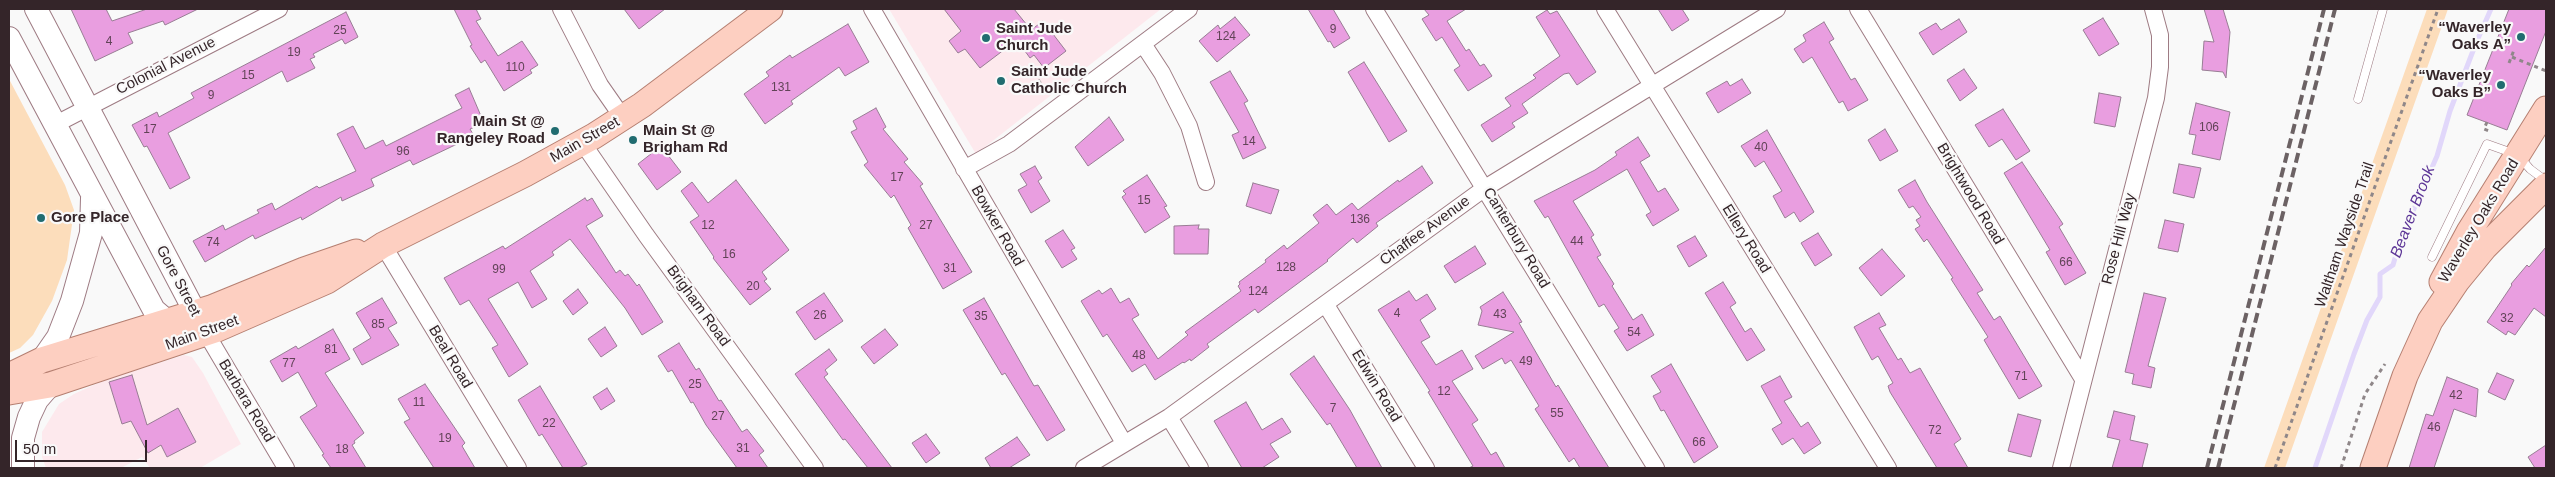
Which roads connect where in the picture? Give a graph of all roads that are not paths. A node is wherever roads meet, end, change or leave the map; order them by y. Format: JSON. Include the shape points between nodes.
{"nodes":[{"id":1,"x":36,"y":9,"type":"edge"},
{"id":2,"x":278,"y":9,"type":"edge"},
{"id":3,"x":560,"y":9,"type":"edge"},
{"id":4,"x":770,"y":9,"type":"edge"},
{"id":5,"x":872,"y":9,"type":"edge"},
{"id":6,"x":1189,"y":9,"type":"edge"},
{"id":7,"x":1374,"y":9,"type":"edge"},
{"id":8,"x":1605,"y":9,"type":"edge"},
{"id":9,"x":1777,"y":9,"type":"edge"},
{"id":10,"x":1858,"y":9,"type":"edge"},
{"id":11,"x":2153,"y":9,"type":"edge"},
{"id":12,"x":2383,"y":9,"type":"edge"},
{"id":13,"x":9,"y":38,"type":"edge"},
{"id":14,"x":1143,"y":44,"type":"junction"},
{"id":15,"x":1651,"y":85,"type":"junction"},
{"id":16,"x":2358,"y":99,"type":"dead end"},
{"id":17,"x":88,"y":107,"type":"junction"},
{"id":18,"x":2546,"y":109,"type":"edge"},
{"id":19,"x":623,"y":118,"type":"junction"},
{"id":20,"x":54,"y":125,"type":"junction"},
{"id":21,"x":582,"y":142,"type":"junction"},
{"id":22,"x":2518,"y":155,"type":"junction"},
{"id":23,"x":964,"y":169,"type":"junction"},
{"id":24,"x":2546,"y":180,"type":"edge"},
{"id":25,"x":1206,"y":182,"type":"dead end"},
{"id":26,"x":2546,"y":186,"type":"edge"},
{"id":27,"x":1485,"y":188,"type":"junction"},
{"id":28,"x":91,"y":195,"type":"junction"},
{"id":29,"x":383,"y":245,"type":"junction"},
{"id":30,"x":2432,"y":257,"type":"dead end"},
{"id":31,"x":1326,"y":304,"type":"junction"},
{"id":32,"x":166,"y":322,"type":"junction"},
{"id":33,"x":200,"y":323,"type":"junction"},
{"id":34,"x":2421,"y":337,"type":"junction"},
{"id":35,"x":42,"y":360,"type":"junction"},
{"id":36,"x":9,"y":376,"type":"edge"},
{"id":37,"x":2083,"y":379,"type":"junction"},
{"id":38,"x":50,"y":385,"type":"junction"},
{"id":39,"x":9,"y":392,"type":"edge"},
{"id":40,"x":1169,"y":417,"type":"junction"},
{"id":41,"x":9,"y":439,"type":"edge"},
{"id":42,"x":1124,"y":443,"type":"junction"},
{"id":43,"x":18,"y":468,"type":"edge"},
{"id":44,"x":23,"y":468,"type":"edge"},
{"id":45,"x":286,"y":468,"type":"edge"},
{"id":46,"x":518,"y":468,"type":"edge"},
{"id":47,"x":815,"y":468,"type":"edge"},
{"id":48,"x":1084,"y":468,"type":"edge"},
{"id":49,"x":1200,"y":468,"type":"edge"},
{"id":50,"x":1426,"y":468,"type":"edge"},
{"id":51,"x":1656,"y":468,"type":"edge"},
{"id":52,"x":1888,"y":468,"type":"edge"},
{"id":53,"x":2061,"y":468,"type":"edge"},
{"id":54,"x":2373,"y":468,"type":"edge"}],
"edges":[{"from":1,"to":17,"type":"street","name":"Gore Street"},
{"from":2,"to":17,"type":"street","name":"Colonial Avenue"},
{"from":3,"to":19,"type":"street","via":[[600,85]]},
{"from":4,"to":19,"type":"main road","name":"Main Street"},
{"from":5,"to":23,"type":"street","name":"Bowker Road"},
{"from":6,"to":14,"type":"street"},
{"from":7,"to":27,"type":"street","name":"Canterbury Road"},
{"from":8,"to":15,"type":"street","name":"Ellery Road"},
{"from":9,"to":15,"type":"street","name":"Chaffee Avenue"},
{"from":10,"to":37,"type":"street","name":"Brightwood Road"},
{"from":11,"to":37,"type":"street","name":"Rose Hill Way","via":[[2160,35],[2156,98]]},
{"from":12,"to":16,"type":"lane"},
{"from":13,"to":20,"type":"street","name":"Gore Street"},
{"from":14,"to":23,"type":"street","via":[[1009,144]]},
{"from":14,"to":25,"type":"street","via":[[1189,126]]},
{"from":15,"to":27,"type":"street","name":"Chaffee Avenue"},
{"from":15,"to":52,"type":"street","name":"Ellery Road"},
{"from":17,"to":20,"type":"street","name":"Colonial Avenue"},
{"from":17,"to":33,"type":"street","name":"Gore Street"},
{"from":18,"to":22,"type":"main road","name":"Waverley Oaks Road"},
{"from":19,"to":21,"type":"main road","name":"Main Street"},
{"from":20,"to":28,"type":"street","name":"Gore Street"},
{"from":21,"to":29,"type":"main road","name":"Main Street"},
{"from":21,"to":47,"type":"street","name":"Brigham Road"},
{"from":22,"to":24,"type":"lane"},
{"from":22,"to":30,"type":"lane","via":[[2487,144]]},
{"from":22,"to":34,"type":"main road","name":"Waverley Oaks Road","via":[[2450,266]]},
{"from":23,"to":42,"type":"street","name":"Bowker Road"},
{"from":26,"to":34,"type":"main road","name":"Waverley Oaks Road","via":[[2477,256]]},
{"from":27,"to":31,"type":"street","name":"Chaffee Avenue"},
{"from":27,"to":51,"type":"street","name":"Canterbury Road"},
{"from":28,"to":32,"type":"street","name":"Gore Street","via":[[143,292]]},
{"from":28,"to":35,"type":"street","via":[[91,233],[77,282],[58,337]]},
{"from":29,"to":33,"type":"main road","name":"Main Street","via":[[304,270]]},
{"from":29,"to":46,"type":"street","name":"Beal Road"},
{"from":31,"to":40,"type":"street","name":"Chaffee Avenue"},
{"from":31,"to":50,"type":"street","name":"Edwin Road"},
{"from":32,"to":33,"type":"main road","name":"Main Street"},
{"from":32,"to":35,"type":"main road","name":"Main Street"},
{"from":33,"to":38,"type":"main road","name":"Main Street"},
{"from":33,"to":45,"type":"street","name":"Barbara Road"},
{"from":34,"to":54,"type":"main road","name":"Waverley Oaks Road"},
{"from":35,"to":36,"type":"main road","name":"Main Street"},
{"from":37,"to":53,"type":"street","name":"Rose Hill Way"},
{"from":38,"to":39,"type":"main road","name":"Main Street"},
{"from":38,"to":44,"type":"street","via":[[37,400],[29,417],[24,438]]},
{"from":40,"to":42,"type":"street","name":"Chaffee Avenue"},
{"from":40,"to":49,"type":"street"},
{"from":41,"to":43,"type":"street"},
{"from":42,"to":48,"type":"street","name":"Chaffee Avenue"}]}
